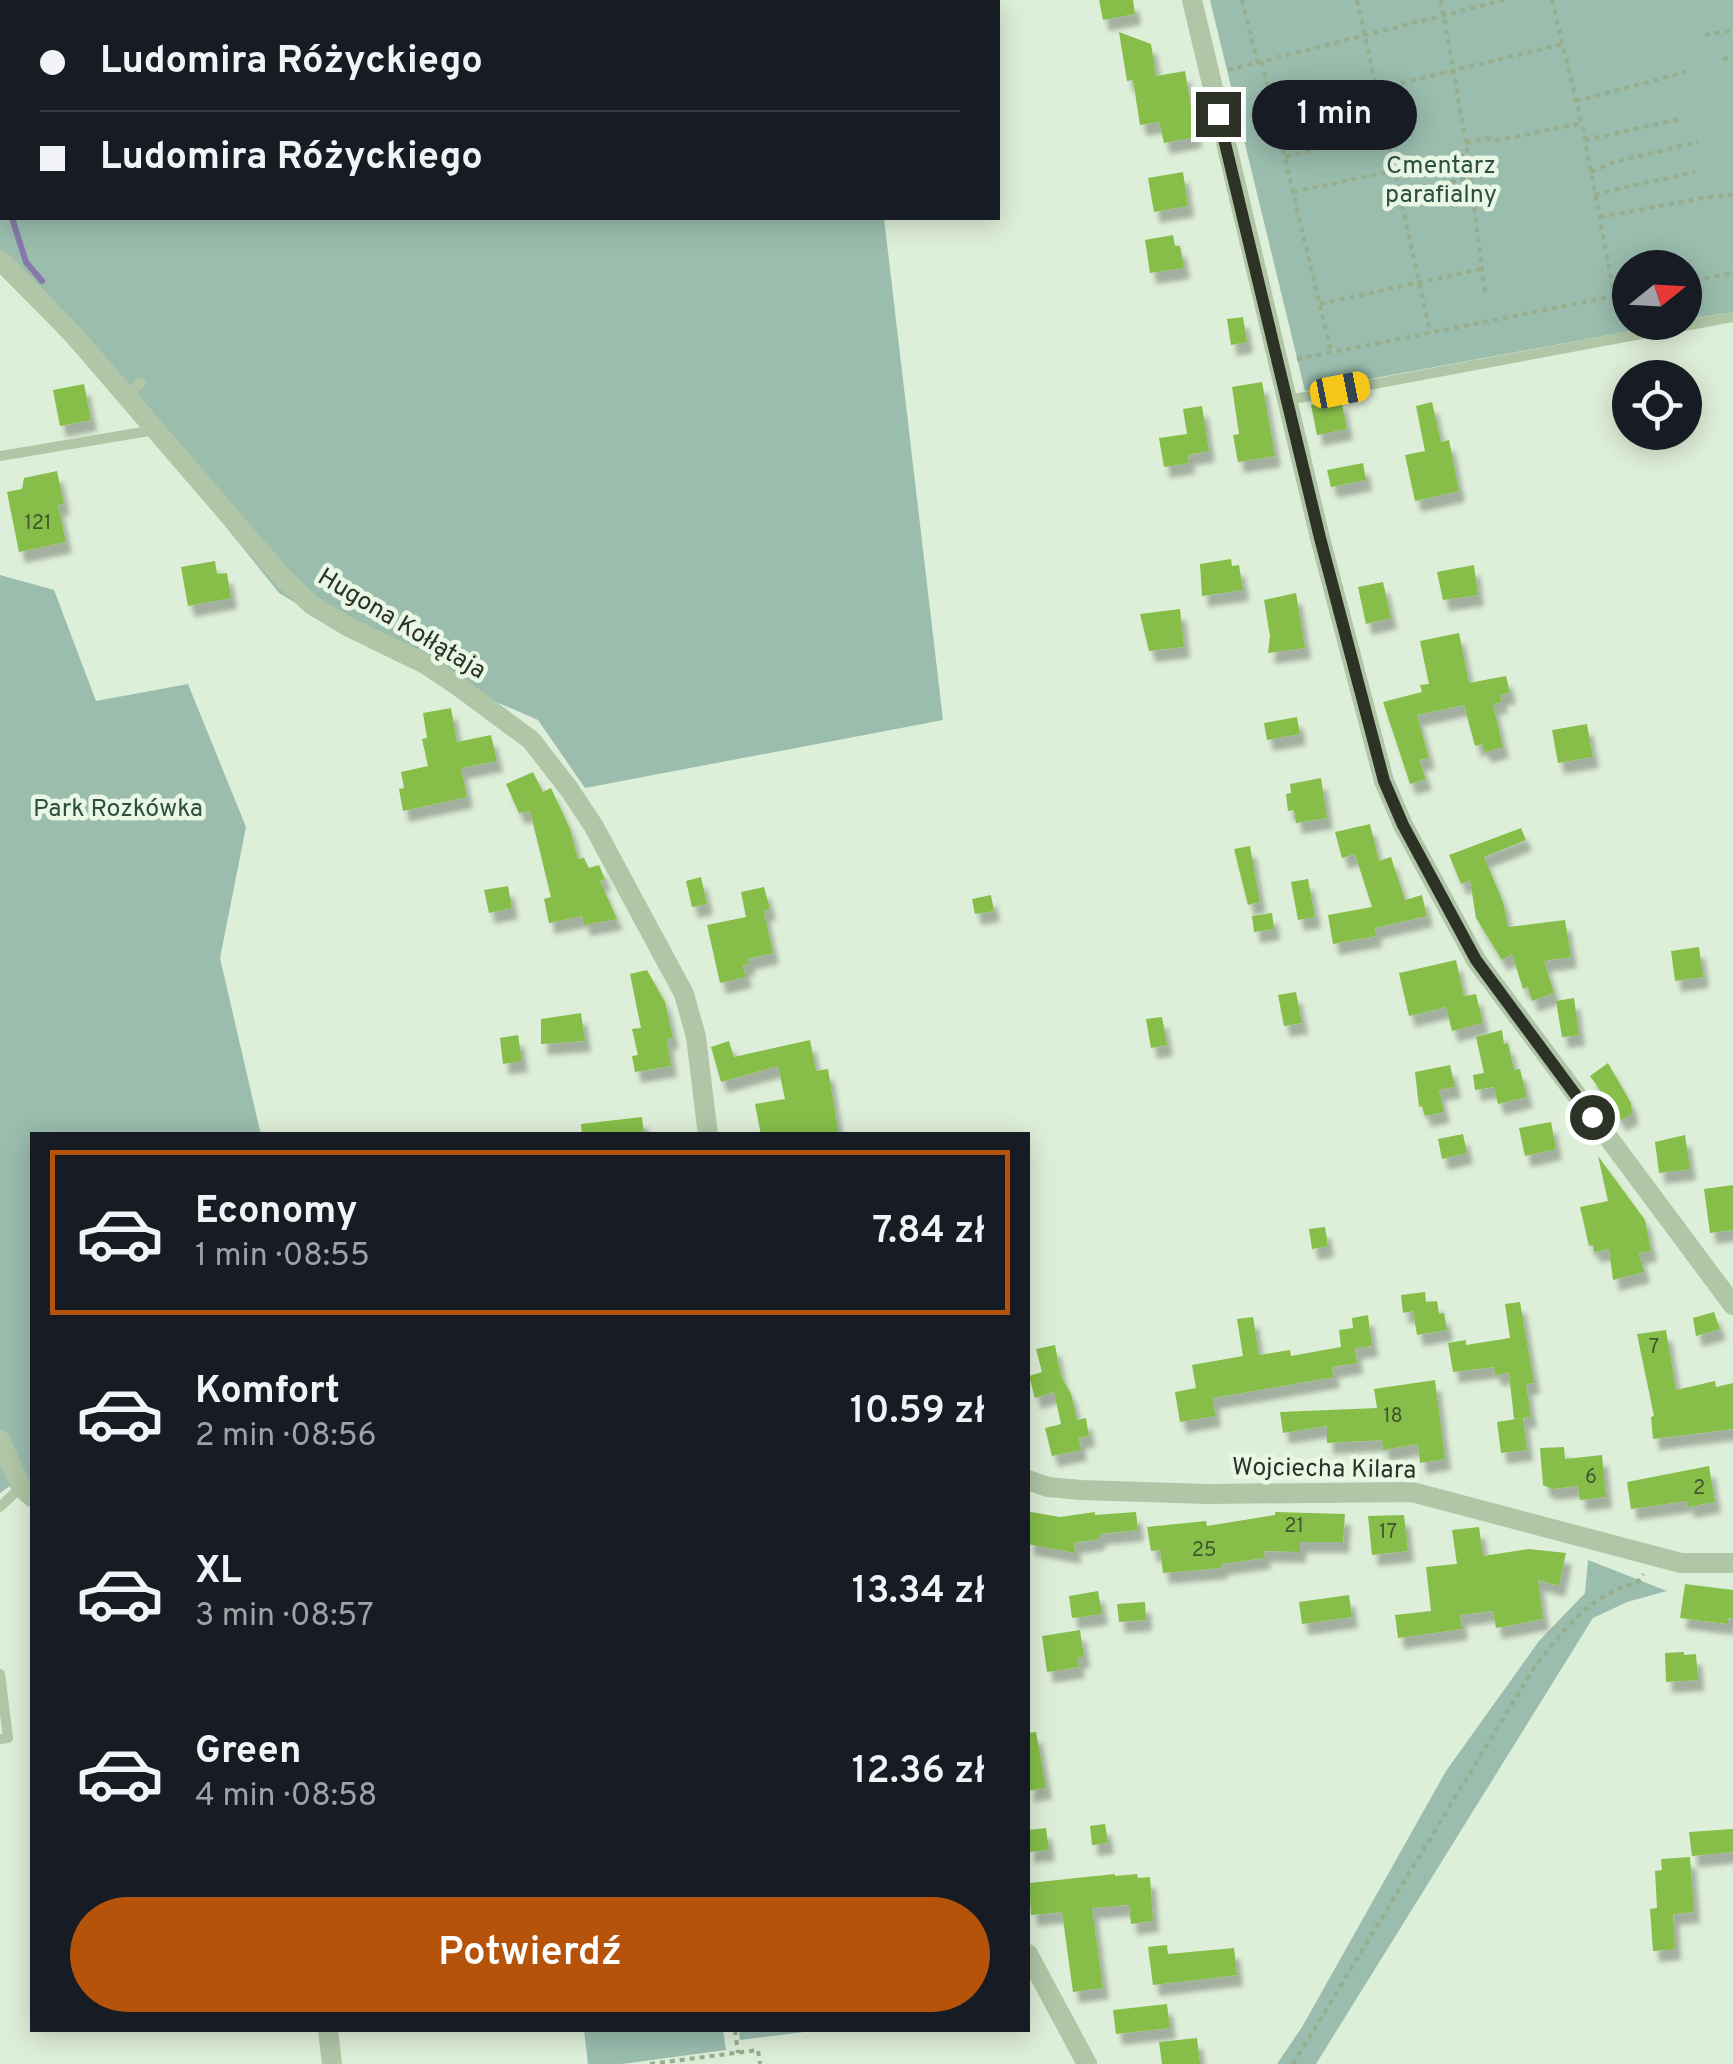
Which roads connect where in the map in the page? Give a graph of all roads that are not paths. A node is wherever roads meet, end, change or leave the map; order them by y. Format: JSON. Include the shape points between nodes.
{"nodes":[{"id":1,"x":1192,"y":0,"type":"edge"},
{"id":2,"x":0,"y":260,"type":"edge"},
{"id":3,"x":1733,"y":317,"type":"edge"},
{"id":4,"x":1294,"y":399,"type":"junction"},
{"id":5,"x":156,"y":430,"type":"junction"},
{"id":6,"x":0,"y":456,"type":"edge"},
{"id":7,"x":708,"y":1132,"type":"edge"},
{"id":8,"x":1733,"y":1305,"type":"edge"},
{"id":9,"x":0,"y":1440,"type":"edge"},
{"id":10,"x":1030,"y":1481,"type":"edge"},
{"id":11,"x":27,"y":1492,"type":"edge"},
{"id":12,"x":0,"y":1507,"type":"edge"},
{"id":13,"x":1733,"y":1563,"type":"edge"},
{"id":14,"x":0,"y":1674,"type":"edge"},
{"id":15,"x":0,"y":1739,"type":"edge"},
{"id":16,"x":1030,"y":1958,"type":"edge"},
{"id":17,"x":328,"y":2032,"type":"edge"},
{"id":18,"x":332,"y":2064,"type":"edge"},
{"id":19,"x":1087,"y":2064,"type":"edge"}],
"edges":[{"from":1,"to":4,"type":"street"},
{"from":2,"to":5,"type":"street","name":"Hugona Kołłątaja","via":[[134,388]]},
{"from":3,"to":4,"type":"lane"},
{"from":4,"to":8,"type":"street","via":[[1368,728],[1403,825],[1476,960]]},
{"from":5,"to":6,"type":"lane"},
{"from":5,"to":7,"type":"street","name":"Hugona Kołłątaja","via":[[312,605],[458,686],[531,740],[570,789],[684,994]]},
{"from":9,"to":11,"type":"street"},
{"from":10,"to":13,"type":"street","name":"Wojciecha Kilara","via":[[1080,1490],[1208,1494],[1412,1492],[1668,1560]]},
{"from":11,"to":12,"type":"lane"},
{"from":14,"to":15,"type":"lane","via":[[8,1738]]},
{"from":16,"to":19,"type":"street"},
{"from":17,"to":18,"type":"street"}]}
